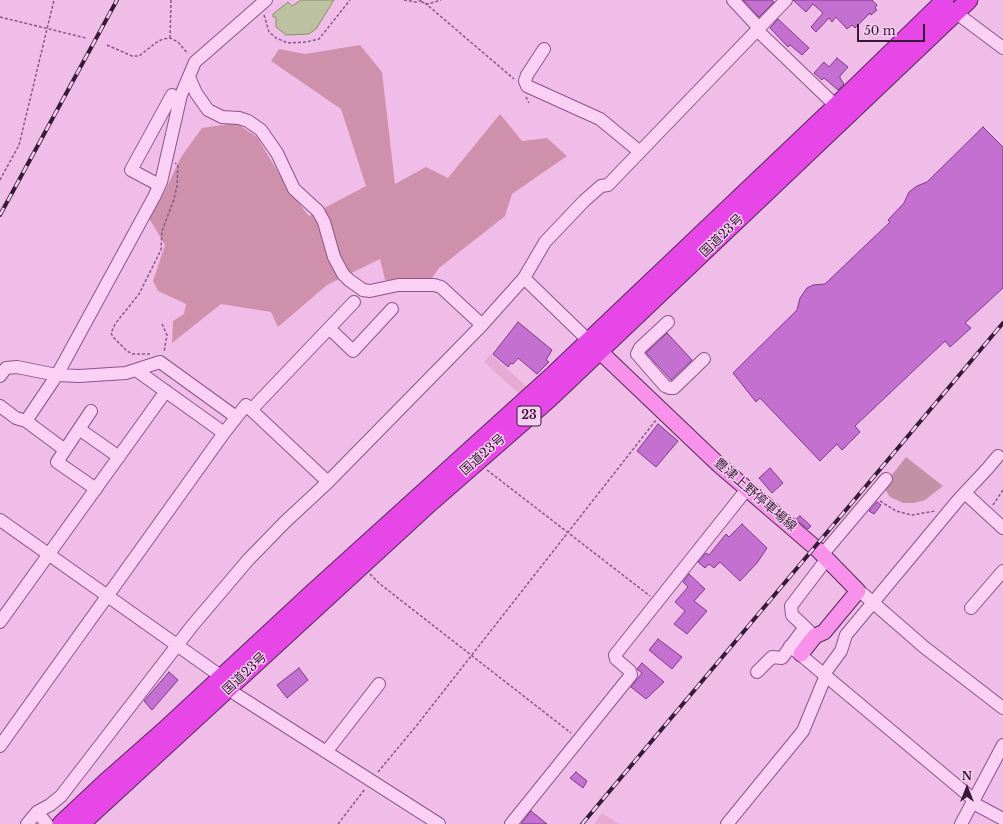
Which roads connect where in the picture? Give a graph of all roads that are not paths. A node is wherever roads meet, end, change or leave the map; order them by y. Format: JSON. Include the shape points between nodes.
{"nodes":[{"id":1,"x":733,"y":0,"type":"edge"},
{"id":2,"x":786,"y":0,"type":"edge"},
{"id":3,"x":969,"y":0,"type":"edge"},
{"id":4,"x":942,"y":1,"type":"edge"},
{"id":5,"x":262,"y":4,"type":"edge"},
{"id":6,"x":956,"y":13,"type":"junction"},
{"id":7,"x":758,"y":29,"type":"junction"},
{"id":8,"x":1003,"y":48,"type":"edge"},
{"id":9,"x":544,"y":49,"type":"dead end"},
{"id":10,"x":188,"y":78,"type":"junction"},
{"id":11,"x":172,"y":95,"type":"dead end"},
{"id":12,"x":836,"y":106,"type":"junction"},
{"id":13,"x":640,"y":152,"type":"junction"},
{"id":14,"x":159,"y":185,"type":"junction"},
{"id":15,"x":524,"y":278,"type":"junction"},
{"id":16,"x":354,"y":302,"type":"dead end"},
{"id":17,"x":392,"y":309,"type":"dead end"},
{"id":18,"x":668,"y":322,"type":"dead end"},
{"id":19,"x":482,"y":325,"type":"junction"},
{"id":20,"x":330,"y":328,"type":"junction"},
{"id":21,"x":594,"y":346,"type":"junction"},
{"id":22,"x":704,"y":359,"type":"dead end"},
{"id":23,"x":136,"y":370,"type":"junction"},
{"id":24,"x":57,"y":375,"type":"junction"},
{"id":25,"x":0,"y":376,"type":"edge"},
{"id":26,"x":166,"y":391,"type":"junction"},
{"id":27,"x":0,"y":406,"type":"edge"},
{"id":28,"x":251,"y":410,"type":"junction"},
{"id":29,"x":91,"y":411,"type":"dead end"},
{"id":30,"x":236,"y":417,"type":"junction"},
{"id":31,"x":26,"y":421,"type":"junction"},
{"id":32,"x":79,"y":429,"type":"junction"},
{"id":33,"x":224,"y":433,"type":"junction"},
{"id":34,"x":65,"y":450,"type":"junction"},
{"id":35,"x":1000,"y":455,"type":"edge"},
{"id":36,"x":119,"y":457,"type":"junction"},
{"id":37,"x":978,"y":474,"type":"dead end"},
{"id":38,"x":886,"y":479,"type":"dead end"},
{"id":39,"x":328,"y":482,"type":"junction"},
{"id":40,"x":96,"y":489,"type":"junction"},
{"id":41,"x":747,"y":489,"type":"junction"},
{"id":42,"x":965,"y":493,"type":"junction"},
{"id":43,"x":0,"y":520,"type":"edge"},
{"id":44,"x":1003,"y":528,"type":"edge"},
{"id":45,"x":48,"y":555,"type":"junction"},
{"id":46,"x":824,"y":557,"type":"junction"},
{"id":47,"x":1003,"y":571,"type":"edge"},
{"id":48,"x":858,"y":591,"type":"junction"},
{"id":49,"x":108,"y":597,"type":"junction"},
{"id":50,"x":872,"y":603,"type":"junction"},
{"id":51,"x":971,"y":608,"type":"dead end"},
{"id":52,"x":0,"y":622,"type":"edge"},
{"id":53,"x":810,"y":632,"type":"junction"},
{"id":54,"x":178,"y":646,"type":"junction"},
{"id":55,"x":796,"y":650,"type":"junction"},
{"id":56,"x":757,"y":672,"type":"dead end"},
{"id":57,"x":825,"y":675,"type":"junction"},
{"id":58,"x":226,"y":683,"type":"junction"},
{"id":59,"x":379,"y":684,"type":"dead end"},
{"id":60,"x":1003,"y":708,"type":"edge"},
{"id":61,"x":0,"y":746,"type":"edge"},
{"id":62,"x":1002,"y":747,"type":"edge"},
{"id":63,"x":326,"y":752,"type":"junction"},
{"id":64,"x":973,"y":801,"type":"junction"},
{"id":65,"x":37,"y":812,"type":"junction"},
{"id":66,"x":1003,"y":819,"type":"edge"},
{"id":67,"x":27,"y":824,"type":"edge"},
{"id":68,"x":47,"y":824,"type":"edge"},
{"id":69,"x":61,"y":824,"type":"edge"},
{"id":70,"x":81,"y":824,"type":"edge"},
{"id":71,"x":439,"y":824,"type":"edge"},
{"id":72,"x":511,"y":824,"type":"edge"},
{"id":73,"x":727,"y":824,"type":"edge"},
{"id":74,"x":961,"y":824,"type":"edge"}],
"edges":[{"from":1,"to":7,"type":"street"},
{"from":2,"to":7,"type":"street"},
{"from":3,"to":6,"type":"highway","name":"国道23号","number":"23"},
{"from":4,"to":6,"type":"street"},
{"from":4,"to":12,"type":"highway","name":"国道23号","number":"23"},
{"from":5,"to":10,"type":"street","via":[[195,62]]},
{"from":6,"to":8,"type":"street"},
{"from":6,"to":21,"type":"highway","name":"国道23号","number":"23","via":[[634,320]]},
{"from":7,"to":12,"type":"street"},
{"from":7,"to":13,"type":"street"},
{"from":9,"to":13,"type":"street","via":[[527,75],[527,86],[600,119]]},
{"from":10,"to":14,"type":"street","via":[[181,95]]},
{"from":10,"to":19,"type":"street","via":[[202,103],[213,114],[239,118],[261,130],[277,153],[294,189],[318,211],[324,222],[334,257],[349,280],[363,290],[370,291],[398,285],[441,287]]},
{"from":11,"to":14,"type":"street","via":[[131,170]]},
{"from":12,"to":21,"type":"highway","name":"国道23号","number":"23"},
{"from":13,"to":15,"type":"street","via":[[608,185],[602,186],[584,202],[545,242]]},
{"from":14,"to":24,"type":"street"},
{"from":15,"to":19,"type":"street"},
{"from":15,"to":21,"type":"street"},
{"from":16,"to":20,"type":"street"},
{"from":17,"to":20,"type":"street","via":[[354,350]]},
{"from":18,"to":22,"type":"street","via":[[640,348],[637,354],[665,386],[674,388]]},
{"from":19,"to":39,"type":"street"},
{"from":20,"to":28,"type":"street"},
{"from":21,"to":41,"type":"main road","name":"豊津上野停車場線"},
{"from":21,"to":58,"type":"highway","name":"国道23号","number":"23","via":[[549,399]]},
{"from":21,"to":58,"type":"highway","name":"国道23号","number":"23","via":[[551,370],[315,590]]},
{"from":23,"to":24,"type":"street","via":[[111,374]]},
{"from":23,"to":26,"type":"street"},
{"from":23,"to":30,"type":"street","via":[[158,358]]},
{"from":24,"to":25,"type":"street","via":[[17,367],[6,368]]},
{"from":24,"to":31,"type":"street"},
{"from":26,"to":33,"type":"street"},
{"from":26,"to":36,"type":"street"},
{"from":27,"to":31,"type":"street","via":[[16,418]]},
{"from":28,"to":30,"type":"street","via":[[246,405]]},
{"from":28,"to":39,"type":"street"},
{"from":29,"to":32,"type":"street"},
{"from":30,"to":33,"type":"street"},
{"from":31,"to":34,"type":"street"},
{"from":32,"to":34,"type":"street"},
{"from":32,"to":36,"type":"street"},
{"from":33,"to":49,"type":"street"},
{"from":34,"to":40,"type":"street","via":[[57,462]]},
{"from":35,"to":37,"type":"street"},
{"from":35,"to":42,"type":"street"},
{"from":36,"to":40,"type":"street"},
{"from":38,"to":46,"type":"street"},
{"from":39,"to":54,"type":"street","via":[[248,560]]},
{"from":40,"to":45,"type":"street"},
{"from":41,"to":46,"type":"main road","name":"豊津上野停車場線"},
{"from":41,"to":72,"type":"street","via":[[615,655],[631,675]]},
{"from":42,"to":44,"type":"street"},
{"from":42,"to":50,"type":"street"},
{"from":43,"to":45,"type":"street"},
{"from":45,"to":49,"type":"street"},
{"from":45,"to":52,"type":"street"},
{"from":46,"to":48,"type":"main road","name":"豊津上野停車場線"},
{"from":46,"to":53,"type":"street","via":[[791,606],[792,615]]},
{"from":47,"to":51,"type":"street"},
{"from":48,"to":50,"type":"street"},
{"from":48,"to":53,"type":"main road","via":[[824,632]]},
{"from":49,"to":54,"type":"street"},
{"from":49,"to":61,"type":"street"},
{"from":50,"to":57,"type":"street","via":[[846,635],[841,651]]},
{"from":50,"to":60,"type":"street"},
{"from":53,"to":55,"type":"main road"},
{"from":54,"to":58,"type":"street"},
{"from":54,"to":65,"type":"street","via":[[61,796]]},
{"from":55,"to":56,"type":"street","via":[[782,658],[772,657]]},
{"from":55,"to":57,"type":"street"},
{"from":57,"to":64,"type":"street"},
{"from":57,"to":73,"type":"street","via":[[803,731]]},
{"from":58,"to":63,"type":"street"},
{"from":58,"to":69,"type":"highway","name":"国道23号","number":"23"},
{"from":58,"to":70,"type":"highway","name":"国道23号","number":"23"},
{"from":59,"to":63,"type":"street"},
{"from":62,"to":64,"type":"street"},
{"from":63,"to":71,"type":"street"},
{"from":64,"to":66,"type":"street"},
{"from":64,"to":74,"type":"street"},
{"from":65,"to":67,"type":"street"},
{"from":65,"to":68,"type":"street"}]}
